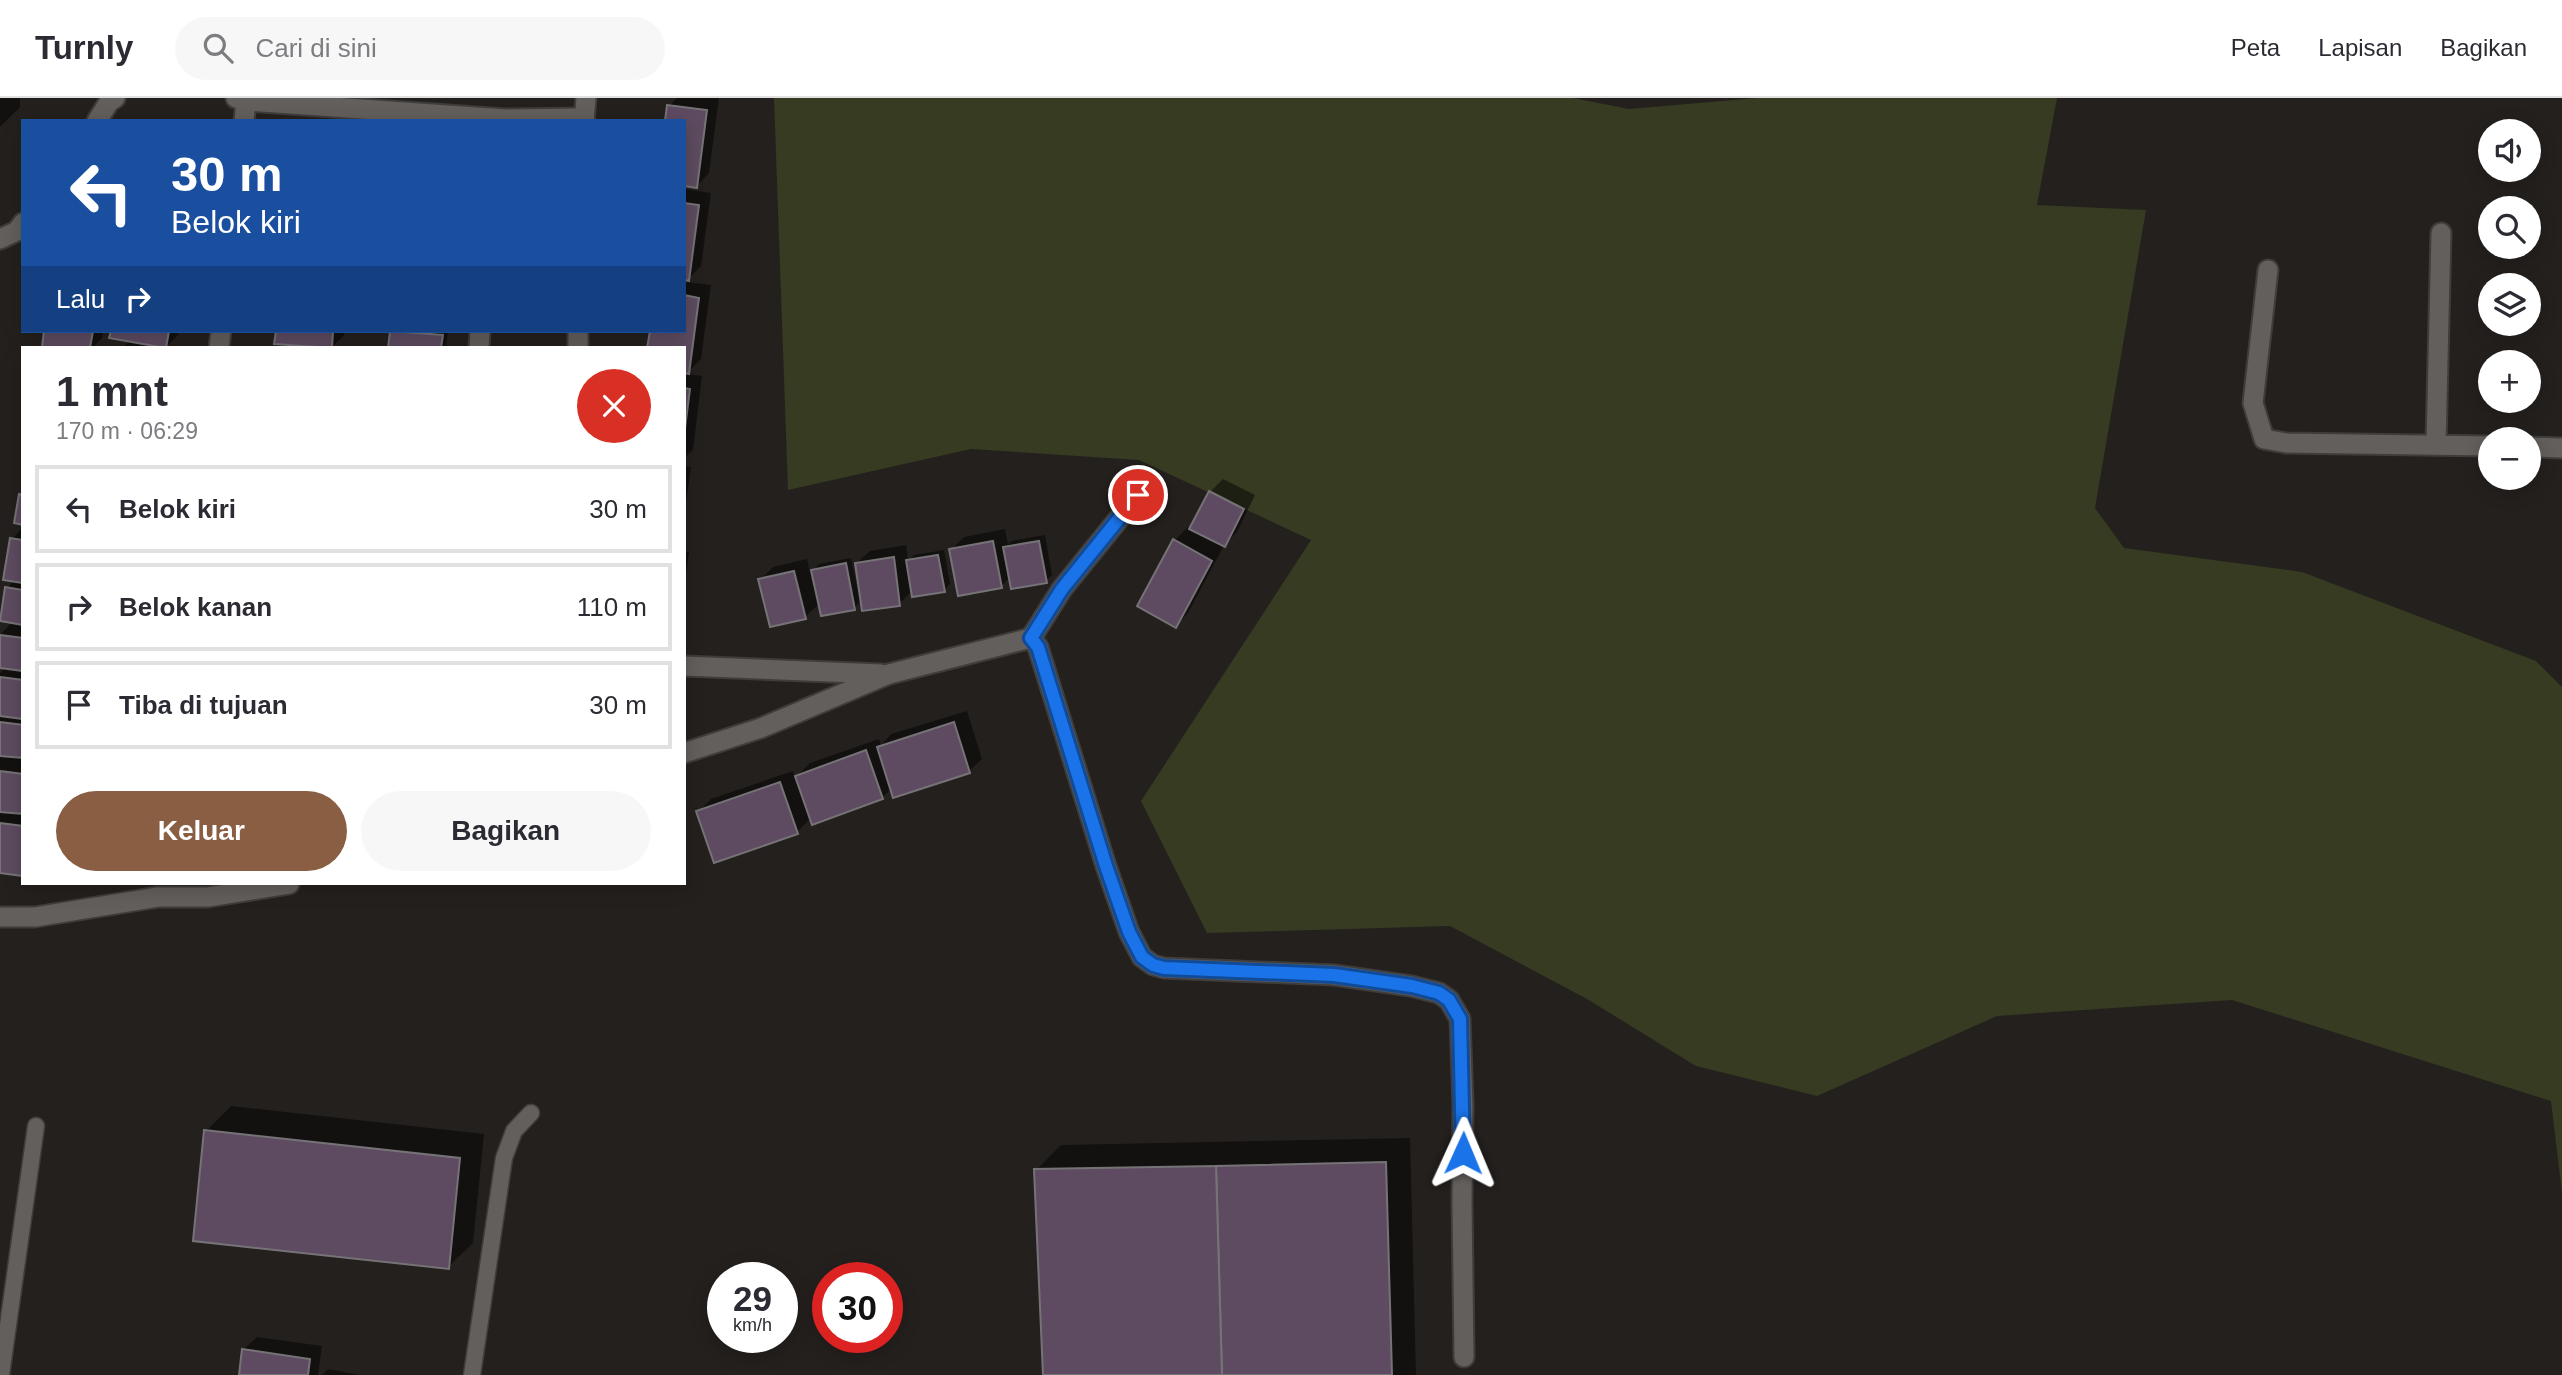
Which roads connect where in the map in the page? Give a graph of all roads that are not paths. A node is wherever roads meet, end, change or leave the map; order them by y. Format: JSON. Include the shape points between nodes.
{"nodes":[{"id":1,"x":115,"y":98,"type":"edge"},
{"id":2,"x":242,"y":107,"type":"edge"},
{"id":3,"x":585,"y":112,"type":"edge"},
{"id":4,"x":98,"y":119,"type":"edge"},
{"id":5,"x":485,"y":119,"type":"edge"},
{"id":6,"x":515,"y":119,"type":"edge"},
{"id":7,"x":21,"y":226,"type":"edge"},
{"id":8,"x":2441,"y":233,"type":"dead end"},
{"id":9,"x":1,"y":244,"type":"edge"},
{"id":10,"x":2268,"y":270,"type":"dead end"},
{"id":11,"x":2436,"y":445,"type":"junction"},
{"id":12,"x":2478,"y":446,"type":"edge"},
{"id":13,"x":2541,"y":447,"type":"edge"},
{"id":14,"x":2562,"y":448,"type":"edge"},
{"id":15,"x":1138,"y":495,"type":"dead end"},
{"id":16,"x":1031,"y":638,"type":"junction"},
{"id":17,"x":686,"y":666,"type":"edge"},
{"id":18,"x":889,"y":674,"type":"junction"},
{"id":19,"x":686,"y":751,"type":"edge"},
{"id":20,"x":283,"y":885,"type":"edge"},
{"id":21,"x":159,"y":891,"type":"edge"},
{"id":22,"x":0,"y":917,"type":"edge"},
{"id":23,"x":531,"y":1113,"type":"dead end"},
{"id":24,"x":36,"y":1126,"type":"dead end"},
{"id":25,"x":1464,"y":1357,"type":"dead end"},
{"id":26,"x":1,"y":1375,"type":"edge"},
{"id":27,"x":472,"y":1375,"type":"edge"}],
"edges":[{"from":1,"to":4,"type":"street"},
{"from":2,"to":5,"type":"street"},
{"from":3,"to":6,"type":"street"},
{"from":7,"to":9,"type":"street"},
{"from":8,"to":11,"type":"street"},
{"from":10,"to":11,"type":"street","via":[[2252,403],[2263,439]]},
{"from":11,"to":12,"type":"street"},
{"from":13,"to":14,"type":"street"},
{"from":15,"to":16,"type":"street","via":[[1062,589]]},
{"from":16,"to":18,"type":"street"},
{"from":16,"to":25,"type":"street","via":[[1038,647],[1110,879],[1142,957],[1164,968],[1334,975],[1412,986],[1449,1000],[1461,1031]]},
{"from":17,"to":18,"type":"street"},
{"from":18,"to":19,"type":"street","via":[[761,728]]},
{"from":20,"to":21,"type":"street","via":[[208,897]]},
{"from":21,"to":22,"type":"street","via":[[35,917]]},
{"from":23,"to":27,"type":"lane","via":[[514,1131],[504,1158]]},
{"from":24,"to":26,"type":"lane"}]}
